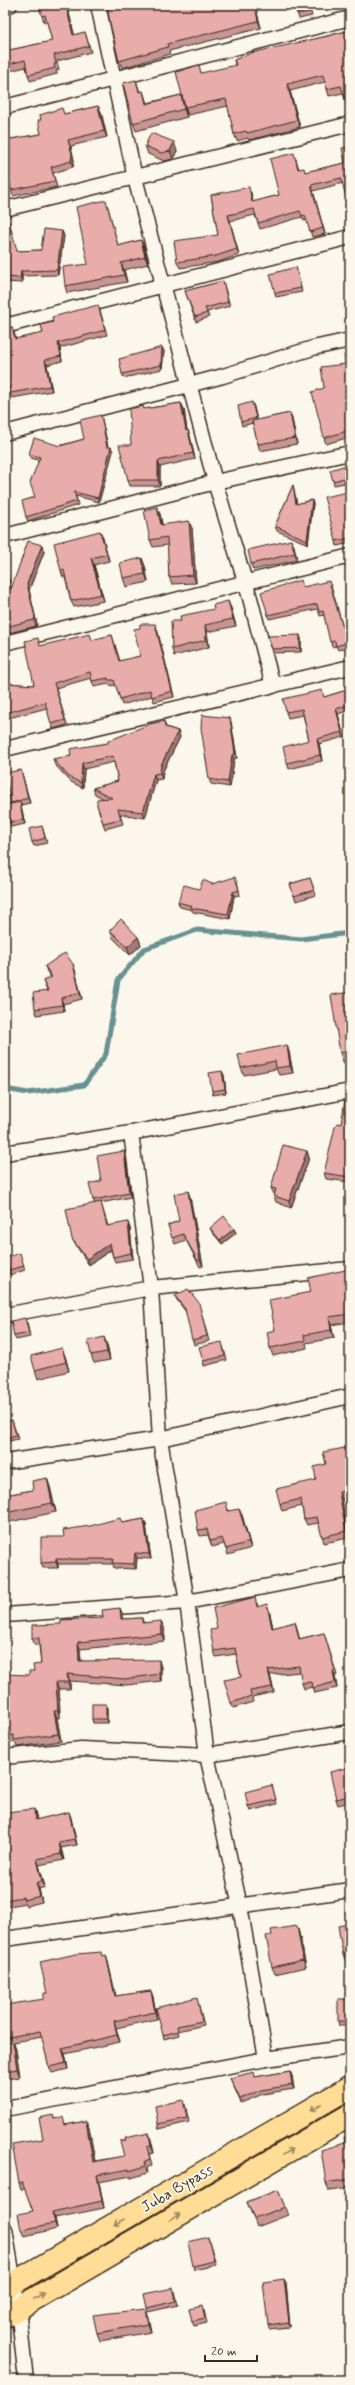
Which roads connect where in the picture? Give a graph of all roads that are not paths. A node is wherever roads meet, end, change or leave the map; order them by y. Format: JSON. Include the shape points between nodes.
{"nodes":[{"id":1,"x":10,"y":5,"type":"edge"},
{"id":2,"x":98,"y":5,"type":"edge"},
{"id":3,"x":5,"y":6,"type":"edge"},
{"id":4,"x":350,"y":18,"type":"edge"},
{"id":5,"x":113,"y":80,"type":"junction"},
{"id":6,"x":5,"y":107,"type":"edge"},
{"id":7,"x":350,"y":124,"type":"edge"},
{"id":8,"x":136,"y":178,"type":"junction"},
{"id":9,"x":5,"y":209,"type":"edge"},
{"id":10,"x":350,"y":237,"type":"edge"},
{"id":11,"x":163,"y":285,"type":"junction"},
{"id":12,"x":5,"y":326,"type":"edge"},
{"id":13,"x":350,"y":340,"type":"edge"},
{"id":14,"x":190,"y":383,"type":"junction"},
{"id":15,"x":5,"y":433,"type":"edge"},
{"id":16,"x":350,"y":453,"type":"edge"},
{"id":17,"x":215,"y":482,"type":"junction"},
{"id":18,"x":5,"y":536,"type":"edge"},
{"id":19,"x":350,"y":556,"type":"edge"},
{"id":20,"x":246,"y":584,"type":"junction"},
{"id":21,"x":5,"y":643,"type":"edge"},
{"id":22,"x":350,"y":667,"type":"edge"},
{"id":23,"x":273,"y":686,"type":"junction"},
{"id":24,"x":5,"y":749,"type":"edge"},
{"id":25,"x":350,"y":1091,"type":"edge"},
{"id":26,"x":131,"y":1133,"type":"junction"},
{"id":27,"x":5,"y":1153,"type":"edge"},
{"id":28,"x":350,"y":1269,"type":"edge"},
{"id":29,"x":151,"y":1288,"type":"junction"},
{"id":30,"x":5,"y":1315,"type":"edge"},
{"id":31,"x":350,"y":1396,"type":"edge"},
{"id":32,"x":160,"y":1439,"type":"junction"},
{"id":33,"x":5,"y":1462,"type":"edge"},
{"id":34,"x":350,"y":1570,"type":"edge"},
{"id":35,"x":188,"y":1602,"type":"junction"},
{"id":36,"x":5,"y":1615,"type":"edge"},
{"id":37,"x":350,"y":1732,"type":"edge"},
{"id":38,"x":207,"y":1755,"type":"junction"},
{"id":39,"x":5,"y":1757,"type":"edge"},
{"id":40,"x":350,"y":1890,"type":"edge"},
{"id":41,"x":240,"y":1906,"type":"junction"},
{"id":42,"x":5,"y":1939,"type":"edge"},
{"id":43,"x":350,"y":2047,"type":"edge"},
{"id":44,"x":266,"y":2059,"type":"junction"},
{"id":45,"x":350,"y":2087,"type":"edge"},
{"id":46,"x":5,"y":2109,"type":"edge"},
{"id":47,"x":350,"y":2115,"type":"edge"},
{"id":48,"x":5,"y":2229,"type":"edge"},
{"id":49,"x":7,"y":2251,"type":"edge"},
{"id":50,"x":10,"y":2286,"type":"edge"},
{"id":51,"x":12,"y":2312,"type":"edge"},
{"id":52,"x":26,"y":2380,"type":"edge"}],
"edges":[{"from":1,"to":3,"type":"street"},
{"from":2,"to":5,"type":"street"},
{"from":4,"to":5,"type":"street"},
{"from":5,"to":6,"type":"street"},
{"from":5,"to":8,"type":"street"},
{"from":7,"to":8,"type":"street"},
{"from":8,"to":9,"type":"street"},
{"from":8,"to":11,"type":"street"},
{"from":10,"to":11,"type":"street"},
{"from":11,"to":12,"type":"street"},
{"from":11,"to":14,"type":"street"},
{"from":13,"to":14,"type":"street"},
{"from":14,"to":15,"type":"street"},
{"from":14,"to":17,"type":"street"},
{"from":16,"to":17,"type":"street"},
{"from":17,"to":18,"type":"street"},
{"from":17,"to":20,"type":"street"},
{"from":19,"to":20,"type":"street"},
{"from":20,"to":21,"type":"street"},
{"from":20,"to":23,"type":"street"},
{"from":22,"to":23,"type":"street"},
{"from":23,"to":24,"type":"street"},
{"from":25,"to":26,"type":"street"},
{"from":26,"to":27,"type":"street"},
{"from":26,"to":29,"type":"street"},
{"from":28,"to":29,"type":"street"},
{"from":29,"to":30,"type":"street"},
{"from":29,"to":32,"type":"street"},
{"from":31,"to":32,"type":"street"},
{"from":32,"to":33,"type":"street"},
{"from":32,"to":35,"type":"street"},
{"from":34,"to":35,"type":"street"},
{"from":35,"to":36,"type":"street"},
{"from":35,"to":38,"type":"street"},
{"from":37,"to":38,"type":"street"},
{"from":38,"to":39,"type":"street","via":[[81,1749]]},
{"from":38,"to":41,"type":"street"},
{"from":40,"to":41,"type":"street"},
{"from":41,"to":42,"type":"street"},
{"from":41,"to":44,"type":"street"},
{"from":43,"to":44,"type":"street"},
{"from":44,"to":46,"type":"street"},
{"from":45,"to":50,"type":"main road","name":"Juba Bypass","one_way":true},
{"from":51,"to":47,"type":"main road","name":"Juba Bypass","one_way":true},
{"from":48,"to":49,"type":"street"},
{"from":49,"to":50,"type":"street"},
{"from":50,"to":51,"type":"street"},
{"from":51,"to":52,"type":"street"}]}
